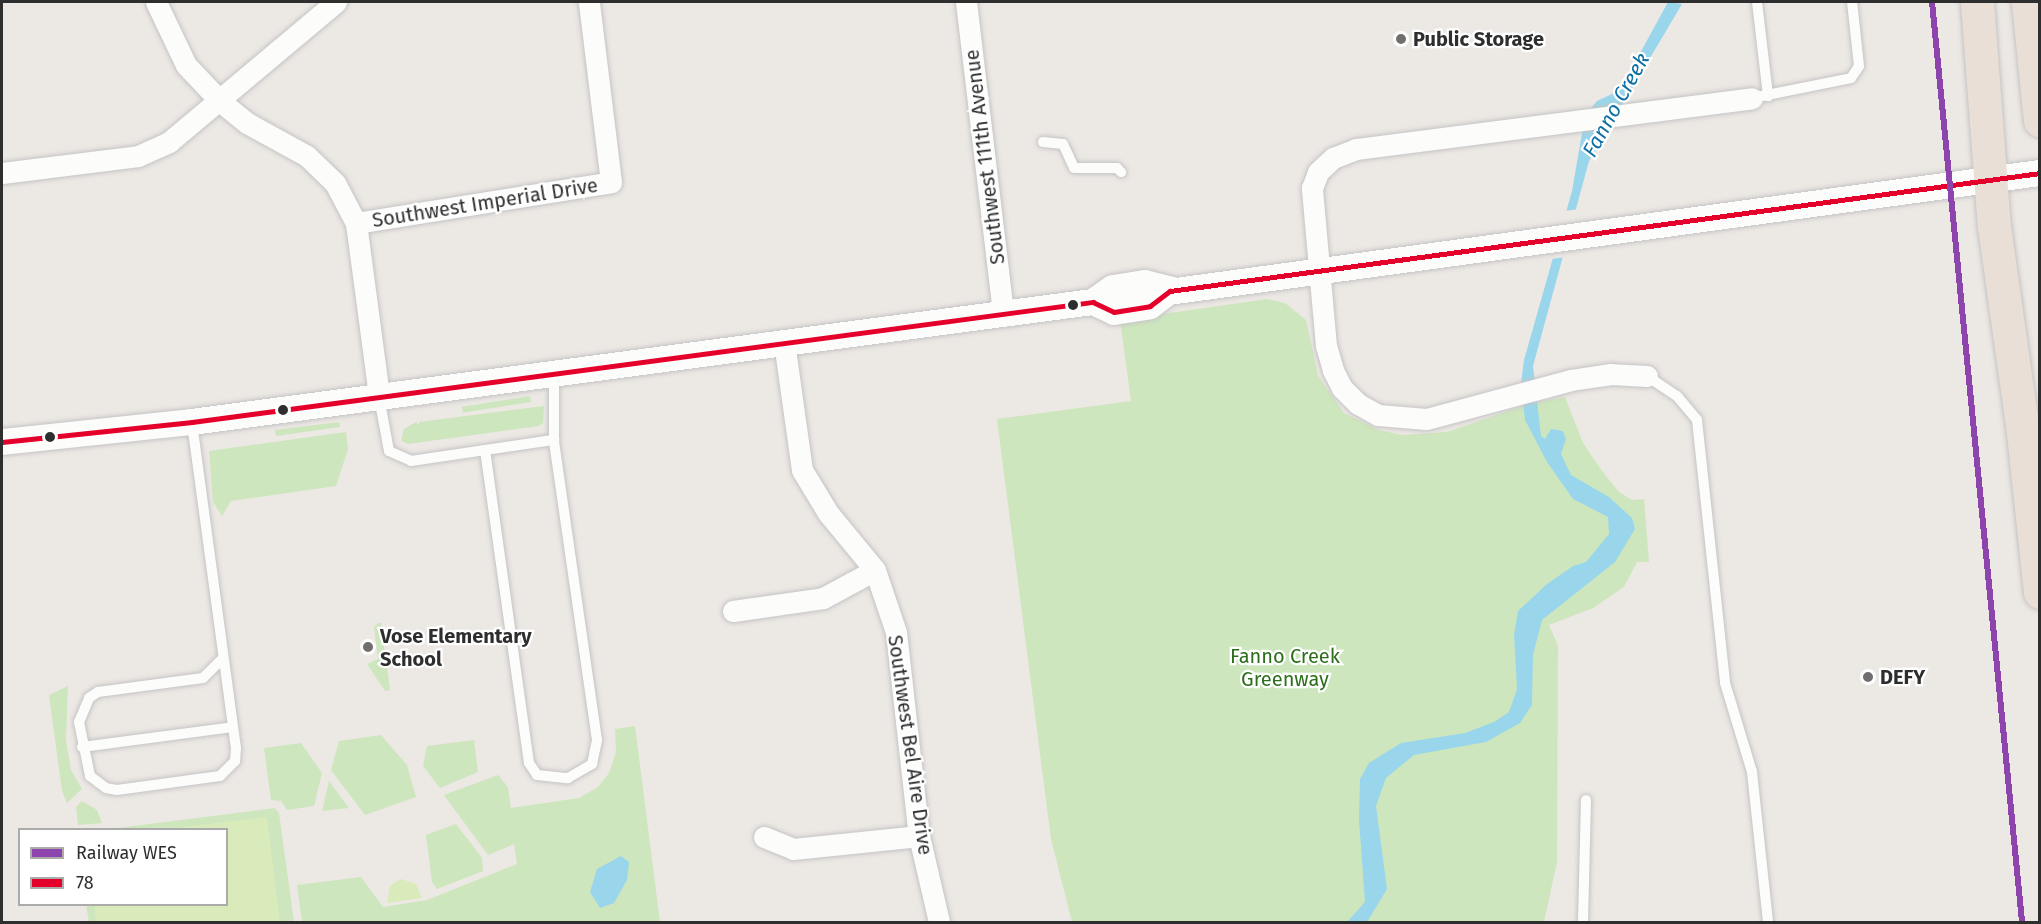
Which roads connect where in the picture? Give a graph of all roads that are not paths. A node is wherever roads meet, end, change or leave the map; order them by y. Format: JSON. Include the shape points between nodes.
{"nodes":[{"id":1,"x":156,"y":2,"type":"edge"},
{"id":2,"x":336,"y":2,"type":"edge"},
{"id":3,"x":589,"y":2,"type":"edge"},
{"id":4,"x":966,"y":2,"type":"edge"},
{"id":5,"x":1757,"y":2,"type":"edge"},
{"id":6,"x":1852,"y":2,"type":"edge"},
{"id":7,"x":1977,"y":2,"type":"edge"},
{"id":8,"x":2028,"y":2,"type":"edge"},
{"id":9,"x":1760,"y":97,"type":"junction"},
{"id":10,"x":221,"y":102,"type":"junction"},
{"id":11,"x":2040,"y":120,"type":"edge"},
{"id":12,"x":1043,"y":142,"type":"dead end"},
{"id":13,"x":1121,"y":172,"type":"dead end"},
{"id":14,"x":2,"y":173,"type":"edge"},
{"id":15,"x":2040,"y":173,"type":"edge"},
{"id":16,"x":1991,"y":179,"type":"junction"},
{"id":17,"x":356,"y":223,"type":"junction"},
{"id":18,"x":1319,"y":271,"type":"junction"},
{"id":19,"x":1003,"y":314,"type":"junction"},
{"id":20,"x":784,"y":342,"type":"junction"},
{"id":21,"x":554,"y":374,"type":"junction"},
{"id":22,"x":1647,"y":376,"type":"joint"},
{"id":23,"x":379,"y":396,"type":"junction"},
{"id":24,"x":192,"y":422,"type":"junction"},
{"id":25,"x":554,"y":440,"type":"junction"},
{"id":26,"x":2,"y":442,"type":"edge"},
{"id":27,"x":486,"y":450,"type":"junction"},
{"id":28,"x":875,"y":570,"type":"junction"},
{"id":29,"x":2040,"y":592,"type":"edge"},
{"id":30,"x":732,"y":611,"type":"dead end"},
{"id":31,"x":223,"y":658,"type":"junction"},
{"id":32,"x":233,"y":727,"type":"junction"},
{"id":33,"x":82,"y":747,"type":"junction"},
{"id":34,"x":1586,"y":800,"type":"dead end"},
{"id":35,"x":919,"y":836,"type":"junction"},
{"id":36,"x":764,"y":837,"type":"dead end"},
{"id":37,"x":939,"y":922,"type":"edge"},
{"id":38,"x":1583,"y":922,"type":"edge"},
{"id":39,"x":1768,"y":922,"type":"edge"}],
"edges":[{"from":1,"to":10,"type":"street","via":[[186,65]]},
{"from":2,"to":10,"type":"street"},
{"from":3,"to":17,"type":"street","name":"Southwest Imperial Drive","via":[[611,183]]},
{"from":4,"to":19,"type":"street","name":"Southwest 111th Avenue"},
{"from":5,"to":9,"type":"lane"},
{"from":6,"to":9,"type":"lane","via":[[1859,66],[1851,78]]},
{"from":7,"to":16,"type":"highway"},
{"from":8,"to":11,"type":"highway"},
{"from":9,"to":18,"type":"street","via":[[1574,124],[1375,146],[1334,158],[1318,172],[1312,188]]},
{"from":10,"to":14,"type":"street","via":[[169,142],[138,156]]},
{"from":10,"to":17,"type":"street","via":[[247,123],[307,156],[335,183]]},
{"from":12,"to":13,"type":"lane","via":[[1064,144],[1074,168],[1116,168]]},
{"from":15,"to":16,"type":"street"},
{"from":16,"to":18,"type":"street"},
{"from":16,"to":29,"type":"highway"},
{"from":17,"to":23,"type":"street"},
{"from":18,"to":19,"type":"street","via":[[1170,291],[1150,306],[1114,312],[1093,302]]},
{"from":18,"to":22,"type":"street","via":[[1326,346],[1333,370],[1342,388],[1358,404],[1378,415],[1426,419],[1571,380],[1611,374]]},
{"from":19,"to":20,"type":"street"},
{"from":20,"to":21,"type":"street"},
{"from":20,"to":28,"type":"street","name":"Southwest Bel Aire Drive","via":[[802,470],[828,513]]},
{"from":21,"to":23,"type":"street"},
{"from":21,"to":25,"type":"lane"},
{"from":22,"to":39,"type":"lane","via":[[1677,396],[1697,420],[1725,683],[1752,772]]},
{"from":23,"to":24,"type":"street"},
{"from":23,"to":27,"type":"lane","via":[[389,451],[400,458],[411,461]]},
{"from":24,"to":26,"type":"street"},
{"from":24,"to":31,"type":"lane"},
{"from":25,"to":27,"type":"lane"},
{"from":25,"to":27,"type":"lane","via":[[597,740],[592,764],[568,778],[537,775],[529,763]]},
{"from":28,"to":30,"type":"street","via":[[823,598]]},
{"from":28,"to":35,"type":"street","name":"Southwest Bel Aire Drive","via":[[896,632]]},
{"from":31,"to":32,"type":"lane"},
{"from":31,"to":33,"type":"lane","via":[[203,678],[98,692],[82,709]]},
{"from":32,"to":33,"type":"lane"},
{"from":32,"to":33,"type":"lane","via":[[235,761],[220,776],[202,780],[106,788],[90,776]]},
{"from":34,"to":38,"type":"lane"},
{"from":35,"to":36,"type":"street","via":[[793,849]]},
{"from":35,"to":37,"type":"street","name":"Southwest Bel Aire Drive"}]}
